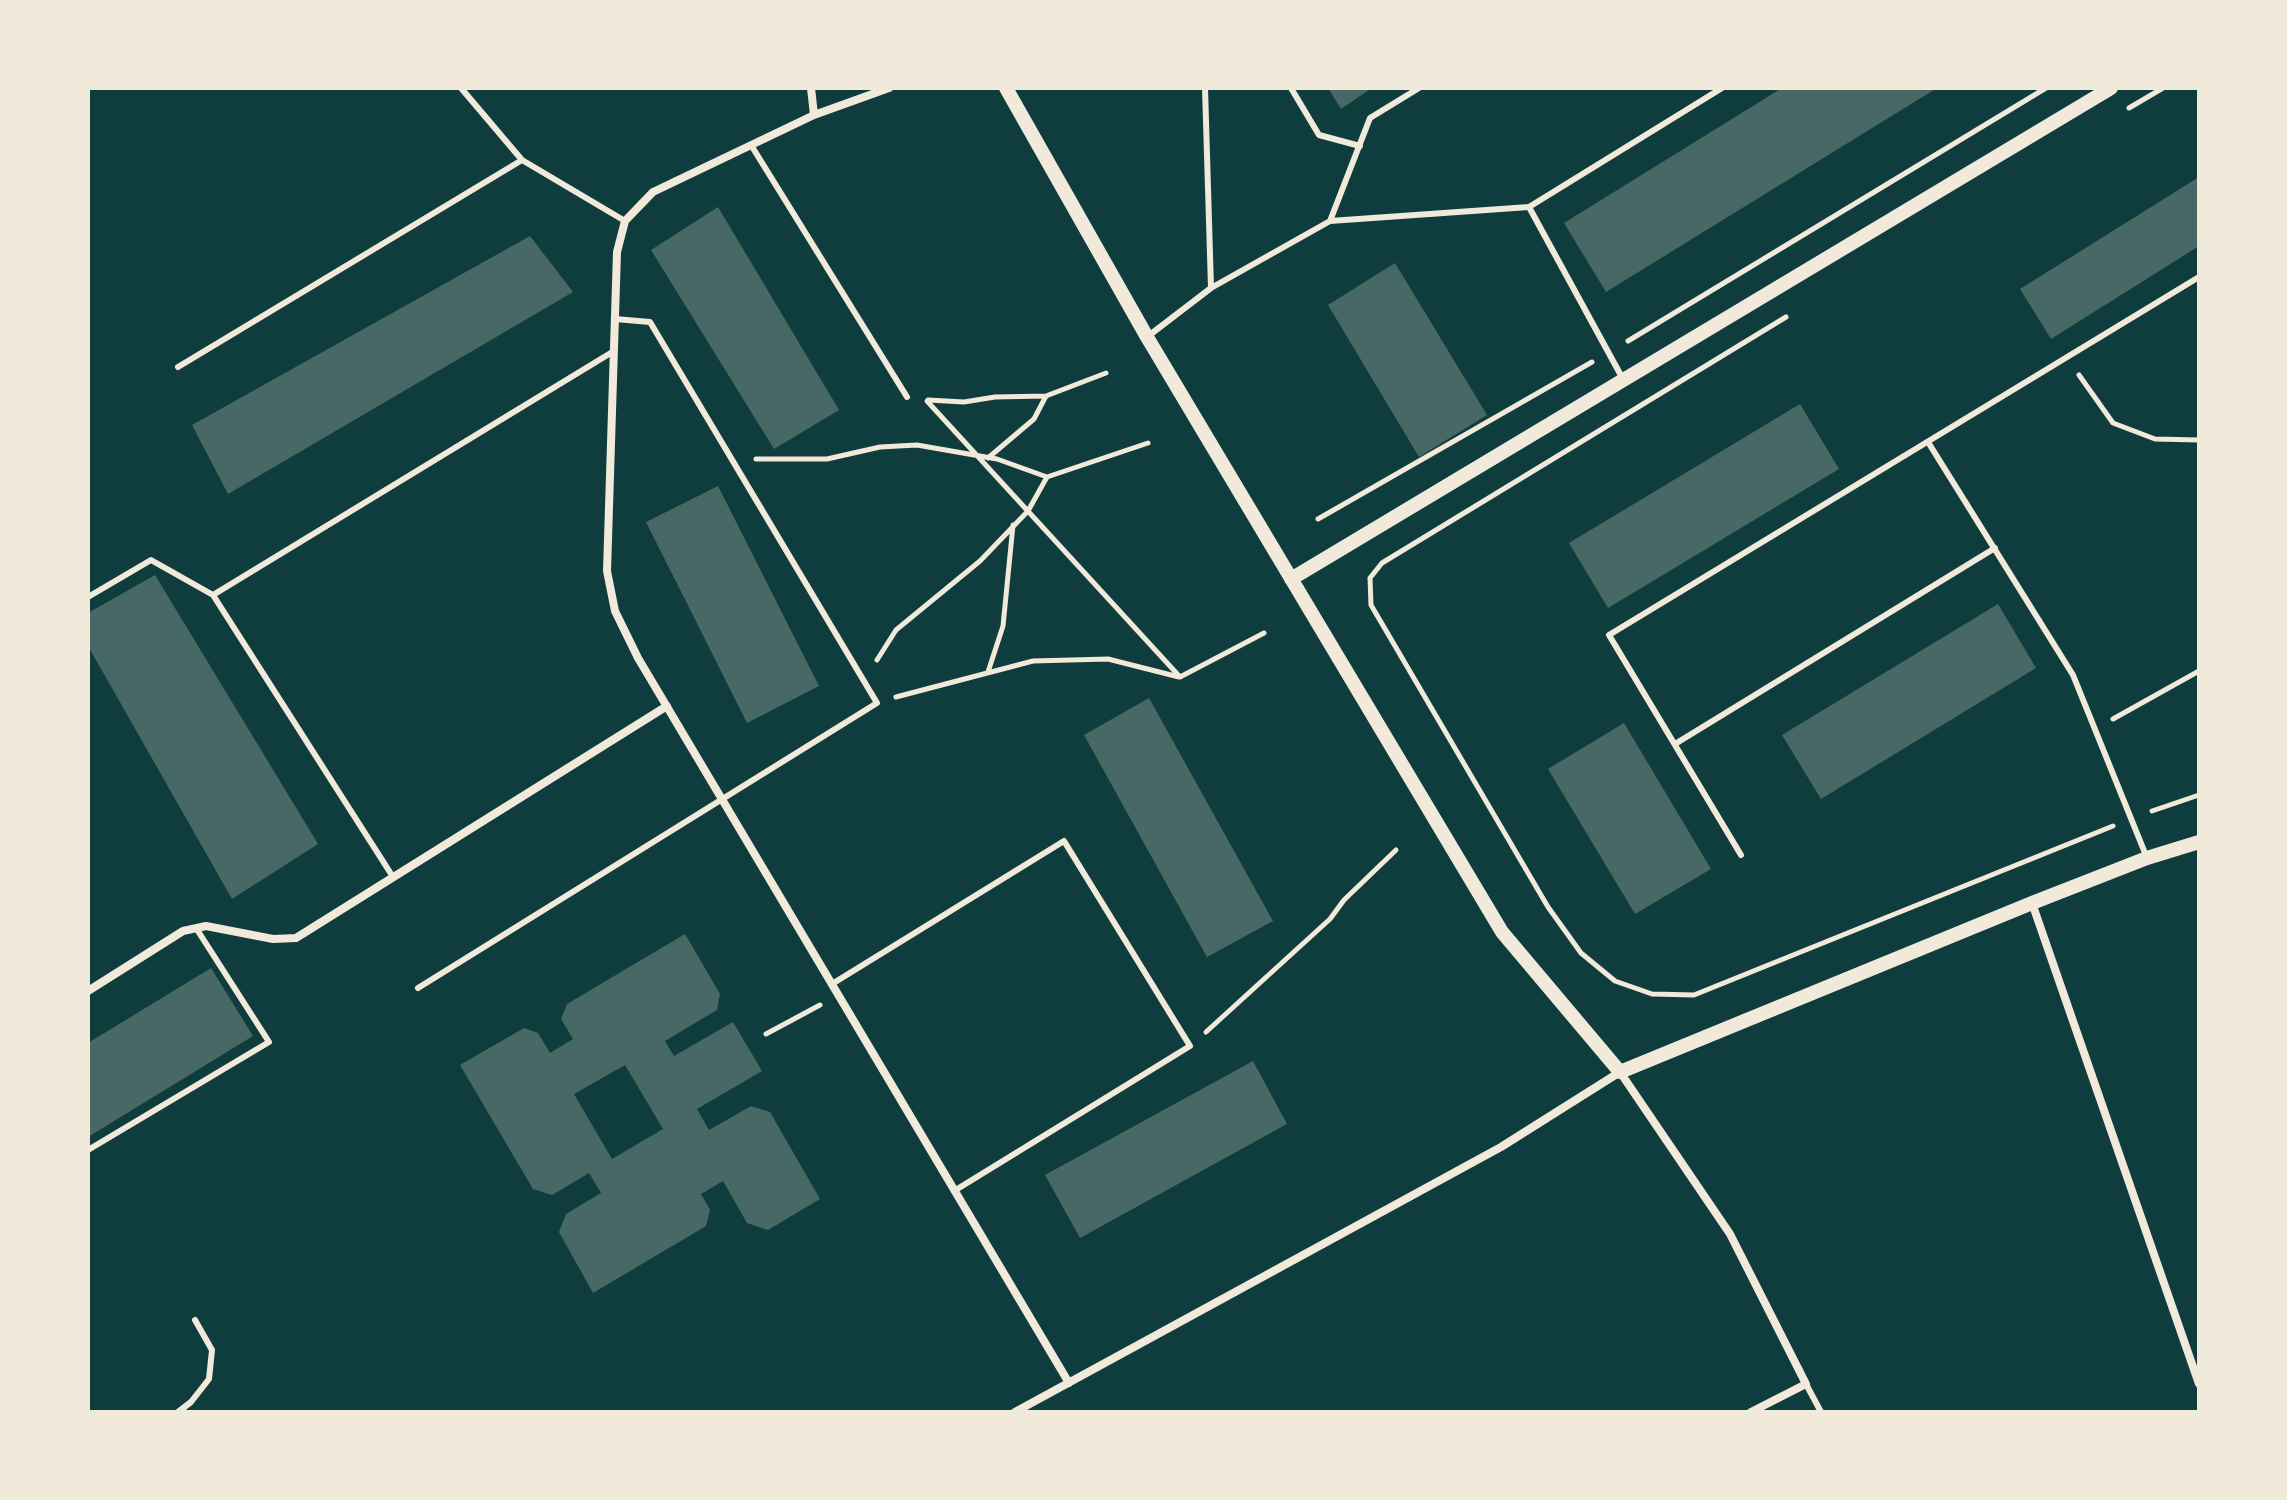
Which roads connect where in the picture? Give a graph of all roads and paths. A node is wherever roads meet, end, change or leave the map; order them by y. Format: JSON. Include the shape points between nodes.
{"nodes":[{"id":1,"x":461,"y":88,"type":"edge"},
{"id":2,"x":811,"y":88,"type":"edge"},
{"id":3,"x":889,"y":88,"type":"edge"},
{"id":4,"x":1006,"y":88,"type":"edge"},
{"id":5,"x":1205,"y":88,"type":"edge"},
{"id":6,"x":1291,"y":88,"type":"edge"},
{"id":7,"x":1419,"y":88,"type":"edge"},
{"id":8,"x":1722,"y":88,"type":"edge"},
{"id":9,"x":2046,"y":88,"type":"edge"},
{"id":10,"x":2111,"y":88,"type":"edge"},
{"id":11,"x":2163,"y":88,"type":"edge"},
{"id":12,"x":2122,"y":112,"type":"dead end"},
{"id":13,"x":814,"y":115,"type":"junction"},
{"id":14,"x":751,"y":145,"type":"junction"},
{"id":15,"x":1360,"y":146,"type":"junction"},
{"id":16,"x":522,"y":160,"type":"junction"},
{"id":17,"x":1529,"y":207,"type":"junction"},
{"id":18,"x":625,"y":221,"type":"junction"},
{"id":19,"x":1330,"y":221,"type":"junction"},
{"id":20,"x":2199,"y":277,"type":"edge"},
{"id":21,"x":1211,"y":288,"type":"junction"},
{"id":22,"x":1788,"y":316,"type":"dead end"},
{"id":23,"x":615,"y":319,"type":"junction"},
{"id":24,"x":1147,"y":337,"type":"junction"},
{"id":25,"x":614,"y":351,"type":"junction"},
{"id":26,"x":1608,"y":353,"type":"junction"},
{"id":27,"x":2067,"y":357,"type":"junction"},
{"id":28,"x":178,"y":367,"type":"dead end"},
{"id":29,"x":1106,"y":373,"type":"dead end"},
{"id":30,"x":1624,"y":382,"type":"junction"},
{"id":31,"x":1046,"y":396,"type":"junction"},
{"id":32,"x":907,"y":397,"type":"joint"},
{"id":33,"x":926,"y":400,"type":"junction"},
{"id":34,"x":2199,"y":440,"type":"edge"},
{"id":35,"x":1928,"y":442,"type":"junction"},
{"id":36,"x":1148,"y":443,"type":"dead end"},
{"id":37,"x":975,"y":454,"type":"junction"},
{"id":38,"x":988,"y":457,"type":"junction"},
{"id":39,"x":731,"y":458,"type":"junction"},
{"id":40,"x":987,"y":466,"type":"junction"},
{"id":41,"x":1047,"y":477,"type":"junction"},
{"id":42,"x":1028,"y":511,"type":"junction"},
{"id":43,"x":1318,"y":519,"type":"dead end"},
{"id":44,"x":1013,"y":524,"type":"junction"},
{"id":45,"x":1995,"y":548,"type":"junction"},
{"id":46,"x":1291,"y":579,"type":"junction"},
{"id":47,"x":213,"y":595,"type":"junction"},
{"id":48,"x":88,"y":597,"type":"edge"},
{"id":49,"x":1264,"y":633,"type":"dead end"},
{"id":50,"x":2199,"y":671,"type":"edge"},
{"id":51,"x":987,"y":673,"type":"junction"},
{"id":52,"x":1180,"y":677,"type":"junction"},
{"id":53,"x":864,"y":681,"type":"junction"},
{"id":54,"x":877,"y":703,"type":"junction"},
{"id":55,"x":667,"y":706,"type":"junction"},
{"id":56,"x":2095,"y":730,"type":"junction"},
{"id":57,"x":1675,"y":744,"type":"junction"},
{"id":58,"x":2199,"y":795,"type":"edge"},
{"id":59,"x":721,"y":798,"type":"junction"},
{"id":60,"x":2132,"y":819,"type":"junction"},
{"id":61,"x":2199,"y":842,"type":"edge"},
{"id":62,"x":1396,"y":850,"type":"dead end"},
{"id":63,"x":1741,"y":855,"type":"dead end"},
{"id":64,"x":2147,"y":858,"type":"junction"},
{"id":65,"x":393,"y":877,"type":"junction"},
{"id":66,"x":2032,"y":903,"type":"junction"},
{"id":67,"x":196,"y":928,"type":"junction"},
{"id":68,"x":832,"y":984,"type":"junction"},
{"id":69,"x":418,"y":988,"type":"dead end"},
{"id":70,"x":88,"y":991,"type":"edge"},
{"id":71,"x":838,"y":995,"type":"junction"},
{"id":72,"x":766,"y":1034,"type":"dead end"},
{"id":73,"x":1190,"y":1046,"type":"junction"},
{"id":74,"x":1620,"y":1072,"type":"junction"},
{"id":75,"x":88,"y":1150,"type":"edge"},
{"id":76,"x":954,"y":1191,"type":"junction"},
{"id":77,"x":195,"y":1320,"type":"dead end"},
{"id":78,"x":1069,"y":1383,"type":"junction"},
{"id":79,"x":1806,"y":1384,"type":"junction"},
{"id":80,"x":2199,"y":1384,"type":"edge"},
{"id":81,"x":178,"y":1412,"type":"edge"},
{"id":82,"x":1015,"y":1412,"type":"edge"},
{"id":83,"x":1751,"y":1412,"type":"edge"},
{"id":84,"x":1821,"y":1412,"type":"edge"}],
"edges":[{"from":1,"to":16,"type":"lane"},
{"from":2,"to":13,"type":"street"},
{"from":3,"to":13,"type":"street"},
{"from":4,"to":24,"type":"street"},
{"from":5,"to":21,"type":"lane"},
{"from":6,"to":15,"type":"lane","via":[[1319,135]]},
{"from":7,"to":15,"type":"lane","via":[[1370,118]]},
{"from":8,"to":17,"type":"lane"},
{"from":9,"to":26,"type":"path"},
{"from":10,"to":30,"type":"street"},
{"from":11,"to":12,"type":"path"},
{"from":13,"to":14,"type":"street"},
{"from":14,"to":18,"type":"street","via":[[653,192]]},
{"from":14,"to":32,"type":"lane"},
{"from":15,"to":19,"type":"lane"},
{"from":16,"to":18,"type":"lane"},
{"from":16,"to":28,"type":"lane"},
{"from":17,"to":19,"type":"lane"},
{"from":17,"to":26,"type":"lane"},
{"from":18,"to":23,"type":"street","via":[[617,252]]},
{"from":19,"to":21,"type":"lane"},
{"from":20,"to":27,"type":"lane"},
{"from":21,"to":24,"type":"lane"},
{"from":22,"to":60,"type":"path","via":[[1382,563],[1370,578],[1371,605],[1548,907],[1581,953],[1615,981],[1652,994],[1694,995]]},
{"from":23,"to":25,"type":"street"},
{"from":23,"to":39,"type":"lane","via":[[650,322]]},
{"from":24,"to":46,"type":"street"},
{"from":25,"to":47,"type":"lane"},
{"from":25,"to":55,"type":"street","via":[[607,571],[615,611]]},
{"from":26,"to":30,"type":"lane"},
{"from":26,"to":43,"type":"path"},
{"from":27,"to":34,"type":"path","via":[[2113,423],[2155,439]]},
{"from":27,"to":35,"type":"lane"},
{"from":29,"to":31,"type":"path"},
{"from":30,"to":46,"type":"street"},
{"from":31,"to":33,"type":"path"},
{"from":31,"to":38,"type":"path","via":[[1034,419]]},
{"from":32,"to":33,"type":"path"},
{"from":33,"to":37,"type":"path"},
{"from":35,"to":45,"type":"lane"},
{"from":35,"to":57,"type":"lane","via":[[1609,635]]},
{"from":36,"to":41,"type":"path"},
{"from":37,"to":38,"type":"path"},
{"from":37,"to":39,"type":"path","via":[[917,445],[827,459]]},
{"from":37,"to":40,"type":"path"},
{"from":38,"to":40,"type":"path"},
{"from":38,"to":41,"type":"path"},
{"from":39,"to":53,"type":"lane"},
{"from":40,"to":42,"type":"path"},
{"from":41,"to":42,"type":"path"},
{"from":42,"to":44,"type":"path"},
{"from":42,"to":52,"type":"path"},
{"from":44,"to":51,"type":"path","via":[[1003,626]]},
{"from":44,"to":53,"type":"path","via":[[980,561],[896,630]]},
{"from":45,"to":56,"type":"lane","via":[[2061,652]]},
{"from":45,"to":57,"type":"lane"},
{"from":46,"to":74,"type":"street","via":[[1502,932]]},
{"from":47,"to":48,"type":"lane","via":[[151,560]]},
{"from":47,"to":65,"type":"lane"},
{"from":49,"to":52,"type":"path"},
{"from":50,"to":56,"type":"path"},
{"from":51,"to":52,"type":"path","via":[[1033,661],[1108,659]]},
{"from":51,"to":54,"type":"path"},
{"from":53,"to":54,"type":"lane"},
{"from":54,"to":59,"type":"lane"},
{"from":55,"to":59,"type":"street"},
{"from":55,"to":65,"type":"street"},
{"from":56,"to":60,"type":"lane"},
{"from":57,"to":63,"type":"lane"},
{"from":58,"to":60,"type":"path"},
{"from":59,"to":68,"type":"street"},
{"from":59,"to":69,"type":"lane"},
{"from":60,"to":64,"type":"lane"},
{"from":61,"to":64,"type":"street"},
{"from":62,"to":73,"type":"path","via":[[1320,929]]},
{"from":64,"to":66,"type":"street"},
{"from":65,"to":67,"type":"street","via":[[296,938]]},
{"from":66,"to":74,"type":"street"},
{"from":66,"to":80,"type":"street"},
{"from":67,"to":70,"type":"street"},
{"from":67,"to":75,"type":"lane","via":[[269,1042]]},
{"from":68,"to":71,"type":"street"},
{"from":68,"to":73,"type":"lane","via":[[1064,841]]},
{"from":71,"to":72,"type":"path"},
{"from":71,"to":76,"type":"street"},
{"from":73,"to":76,"type":"lane"},
{"from":74,"to":78,"type":"street","via":[[1501,1147]]},
{"from":74,"to":79,"type":"street","via":[[1730,1234]]},
{"from":76,"to":78,"type":"street"},
{"from":77,"to":81,"type":"lane","via":[[212,1350],[209,1379]]},
{"from":78,"to":82,"type":"street"},
{"from":79,"to":83,"type":"street"},
{"from":79,"to":84,"type":"lane"}]}
